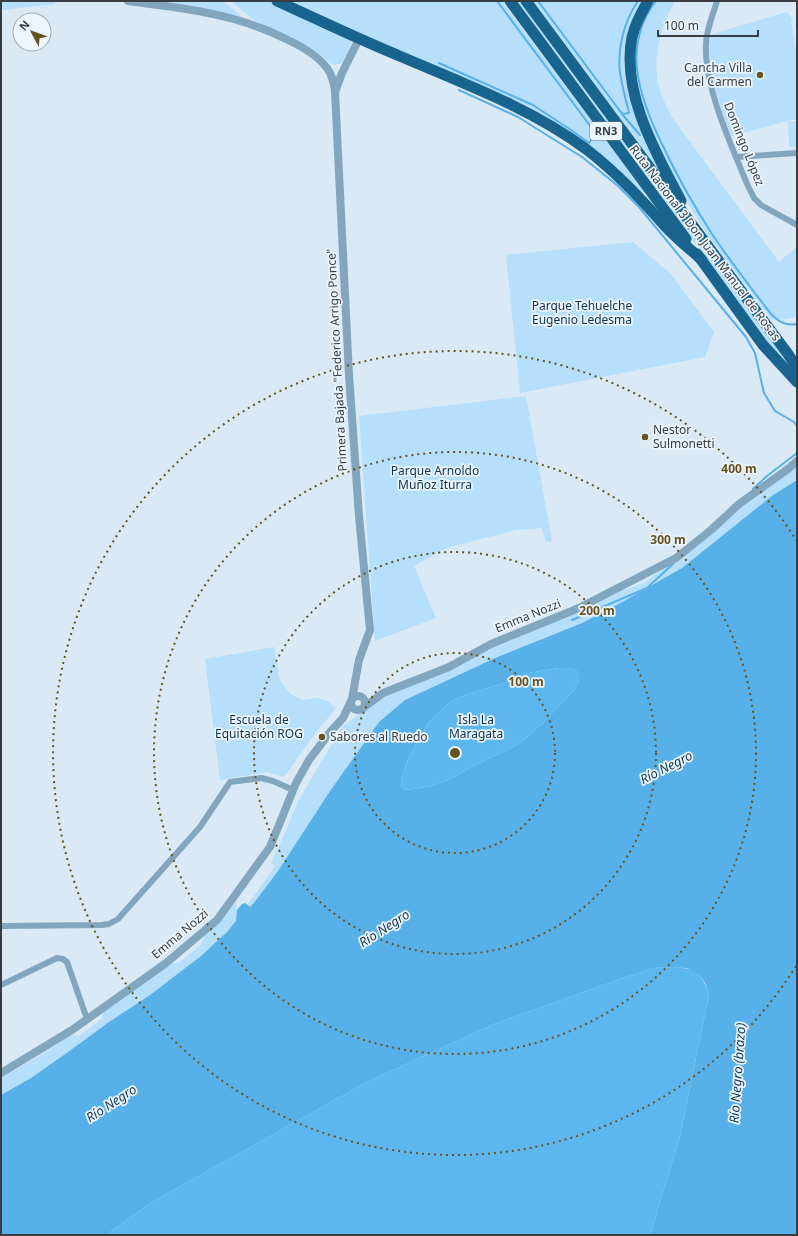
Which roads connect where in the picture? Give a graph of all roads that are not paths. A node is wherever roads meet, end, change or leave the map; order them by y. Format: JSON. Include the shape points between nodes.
{"nodes":[{"id":1,"x":128,"y":1,"type":"edge"},
{"id":2,"x":278,"y":1,"type":"edge"},
{"id":3,"x":510,"y":1,"type":"edge"},
{"id":4,"x":526,"y":1,"type":"edge"},
{"id":5,"x":648,"y":1,"type":"edge"},
{"id":6,"x":717,"y":1,"type":"edge"},
{"id":7,"x":359,"y":39,"type":"junction"},
{"id":8,"x":335,"y":92,"type":"junction"},
{"id":9,"x":797,"y":153,"type":"edge"},
{"id":10,"x":736,"y":157,"type":"junction"},
{"id":11,"x":797,"y":224,"type":"edge"},
{"id":12,"x":694,"y":228,"type":"junction"},
{"id":13,"x":702,"y":260,"type":"junction"},
{"id":14,"x":797,"y":368,"type":"edge"},
{"id":15,"x":797,"y":382,"type":"edge"},
{"id":16,"x":797,"y":461,"type":"edge"},
{"id":17,"x":356,"y":682,"type":"junction"},
{"id":18,"x":362,"y":697,"type":"junction"},
{"id":19,"x":377,"y":697,"type":"junction"},
{"id":20,"x":352,"y":700,"type":"junction"},
{"id":21,"x":362,"y":708,"type":"junction"},
{"id":22,"x":343,"y":718,"type":"junction"},
{"id":23,"x":293,"y":790,"type":"junction"},
{"id":24,"x":1,"y":926,"type":"edge"},
{"id":25,"x":1,"y":985,"type":"edge"},
{"id":26,"x":87,"y":1019,"type":"junction"},
{"id":27,"x":1,"y":1073,"type":"edge"}],
"edges":[{"from":1,"to":8,"type":"street","via":[[209,12],[270,31],[305,48],[322,62],[332,78]]},
{"from":2,"to":7,"type":"highway"},
{"from":3,"to":13,"type":"highway","name":"Ruta Nacional 3 Don Juan Manuel de Rosas","number":"RN3"},
{"from":4,"to":12,"type":"highway","name":"Ruta Nacional 3 Don Juan Manuel de Rosas","number":"RN3"},
{"from":5,"to":12,"type":"highway","via":[[632,37],[630,72],[646,129]]},
{"from":6,"to":10,"type":"street","name":"Domingo López","via":[[707,33],[706,60],[715,102]]},
{"from":7,"to":8,"type":"street","name":"Primera Bajada \"Federico Arrigo Ponce\""},
{"from":7,"to":13,"type":"highway","via":[[469,85],[518,108],[565,135],[626,183],[667,228]]},
{"from":8,"to":17,"type":"street","name":"Primera Bajada \"Federico Arrigo Ponce\"","via":[[349,375],[370,630],[359,660]]},
{"from":9,"to":10,"type":"street"},
{"from":10,"to":11,"type":"street","name":"Domingo López","via":[[754,198],[761,205]]},
{"from":12,"to":14,"type":"highway","name":"Ruta Nacional 3 Don Juan Manuel de Rosas","number":"RN3"},
{"from":13,"to":15,"type":"highway","name":"Ruta Nacional 3 Don Juan Manuel de Rosas","number":"RN3","via":[[763,345]]},
{"from":16,"to":19,"type":"street","name":"Emma Nozzi","via":[[739,504],[676,558],[579,608],[491,644],[449,667]]},
{"from":17,"to":18,"type":"street","name":"Primera Bajada \"Federico Arrigo Ponce\""},
{"from":17,"to":20,"type":"street","name":"Primera Bajada \"Federico Arrigo Ponce\""},
{"from":18,"to":19,"type":"street","name":"Emma Nozzi"},
{"from":18,"to":20,"type":"street","name":"Emma Nozzi","via":[[356,696]]},
{"from":18,"to":21,"type":"street","via":[[365,702]]},
{"from":19,"to":21,"type":"street","name":"Emma Nozzi"},
{"from":20,"to":21,"type":"street","via":[[356,710]]},
{"from":20,"to":22,"type":"street","name":"Emma Nozzi"},
{"from":21,"to":22,"type":"street","name":"Emma Nozzi"},
{"from":22,"to":23,"type":"street","name":"Emma Nozzi","via":[[310,760]]},
{"from":23,"to":24,"type":"street","via":[[261,778],[230,782],[200,828],[118,919],[109,924]]},
{"from":23,"to":26,"type":"street","name":"Emma Nozzi","via":[[270,847],[217,920],[166,963]]},
{"from":25,"to":26,"type":"street","via":[[57,958],[63,959],[67,962]]},
{"from":26,"to":27,"type":"street","name":"Emma Nozzi"}]}
